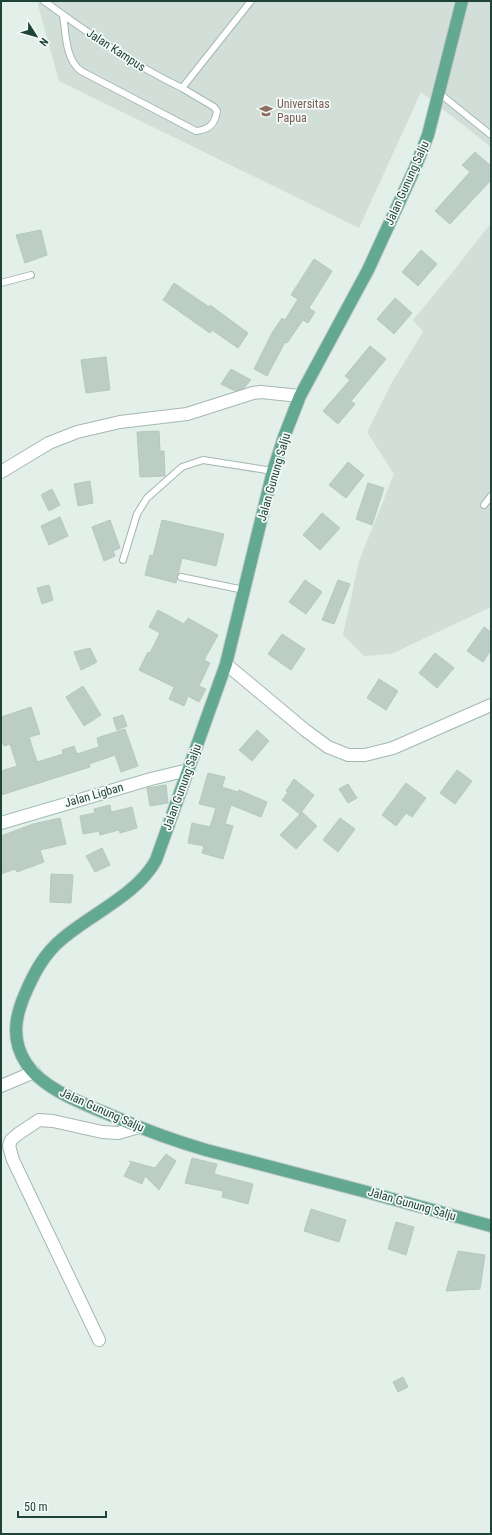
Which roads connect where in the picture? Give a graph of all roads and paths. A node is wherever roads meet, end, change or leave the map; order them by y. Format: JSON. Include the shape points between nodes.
{"nodes":[{"id":1,"x":44,"y":1,"type":"edge"},
{"id":2,"x":251,"y":1,"type":"edge"},
{"id":3,"x":462,"y":1,"type":"edge"},
{"id":4,"x":63,"y":15,"type":"junction"},
{"id":5,"x":182,"y":88,"type":"junction"},
{"id":6,"x":439,"y":94,"type":"junction"},
{"id":7,"x":491,"y":135,"type":"edge"},
{"id":8,"x":31,"y":275,"type":"dead end"},
{"id":9,"x":1,"y":283,"type":"edge"},
{"id":10,"x":300,"y":396,"type":"junction"},
{"id":11,"x":273,"y":471,"type":"junction"},
{"id":12,"x":1,"y":472,"type":"edge"},
{"id":13,"x":491,"y":496,"type":"edge"},
{"id":14,"x":484,"y":505,"type":"dead end"},
{"id":15,"x":123,"y":560,"type":"dead end"},
{"id":16,"x":181,"y":577,"type":"dead end"},
{"id":17,"x":244,"y":590,"type":"junction"},
{"id":18,"x":226,"y":664,"type":"junction"},
{"id":19,"x":491,"y":705,"type":"edge"},
{"id":20,"x":188,"y":770,"type":"junction"},
{"id":21,"x":1,"y":823,"type":"edge"},
{"id":22,"x":34,"y":1072,"type":"junction"},
{"id":23,"x":1,"y":1086,"type":"edge"},
{"id":24,"x":139,"y":1127,"type":"junction"},
{"id":25,"x":5,"y":1146,"type":"edge"},
{"id":26,"x":491,"y":1226,"type":"edge"},
{"id":27,"x":99,"y":1340,"type":"dead end"}],
"edges":[{"from":1,"to":4,"type":"lane","name":"Jalan Kampus"},
{"from":2,"to":5,"type":"lane"},
{"from":3,"to":6,"type":"main road","name":"Jalan Gunung Salju"},
{"from":4,"to":5,"type":"lane","name":"Jalan Kampus","via":[[139,66]]},
{"from":4,"to":5,"type":"lane","name":"Jalan Kampus","via":[[72,61],[81,71],[196,131],[205,130],[213,124],[217,111]]},
{"from":6,"to":7,"type":"lane"},
{"from":6,"to":10,"type":"main road","name":"Jalan Gunung Salju","via":[[428,135],[395,214]]},
{"from":8,"to":9,"type":"lane"},
{"from":10,"to":11,"type":"main road","name":"Jalan Gunung Salju"},
{"from":10,"to":12,"type":"street","via":[[253,393],[187,414],[120,422],[77,432],[49,443]]},
{"from":11,"to":15,"type":"lane","via":[[203,460],[182,467],[147,498],[136,514]]},
{"from":11,"to":17,"type":"main road","name":"Jalan Gunung Salju"},
{"from":13,"to":14,"type":"lane"},
{"from":16,"to":17,"type":"lane"},
{"from":17,"to":18,"type":"main road","name":"Jalan Gunung Salju"},
{"from":18,"to":19,"type":"street","via":[[305,730],[328,747],[348,755],[365,755],[393,748]]},
{"from":18,"to":20,"type":"main road","name":"Jalan Gunung Salju"},
{"from":20,"to":21,"type":"street","name":"Jalan Ligban"},
{"from":20,"to":22,"type":"main road","name":"Jalan Gunung Salju","via":[[159,851],[148,872],[133,887],[61,940],[46,955],[33,976],[21,1002],[15,1032],[20,1052]]},
{"from":22,"to":23,"type":"street"},
{"from":22,"to":24,"type":"main road","name":"Jalan Gunung Salju","via":[[59,1091]]},
{"from":24,"to":25,"type":"street","via":[[118,1133],[102,1132],[40,1120]]},
{"from":24,"to":26,"type":"main road","name":"Jalan Gunung Salju","via":[[206,1150]]},
{"from":25,"to":27,"type":"street"}]}
